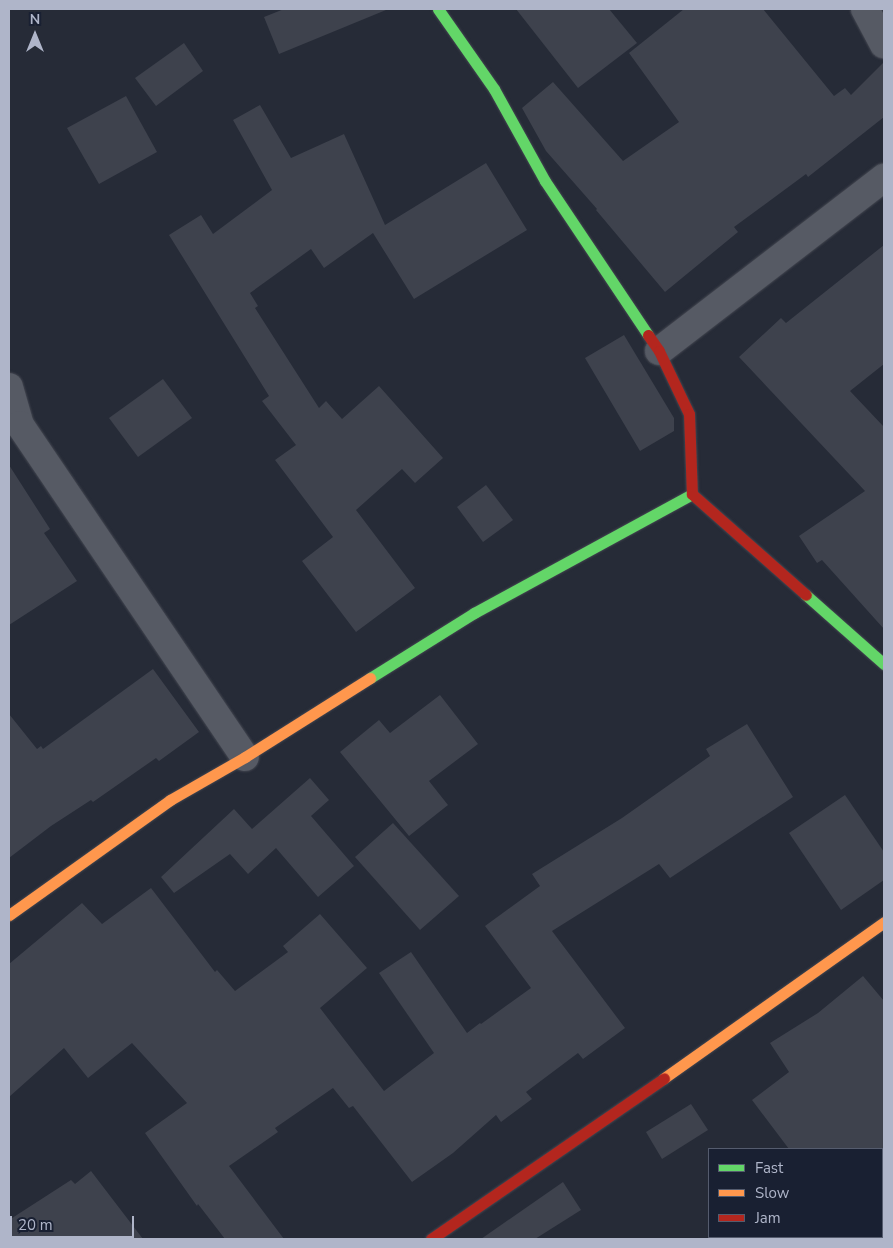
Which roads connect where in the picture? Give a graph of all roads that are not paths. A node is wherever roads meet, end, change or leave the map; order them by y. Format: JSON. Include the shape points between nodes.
{"nodes":[{"id":1,"x":438,"y":9,"type":"edge"},
{"id":2,"x":865,"y":9,"type":"edge"},
{"id":3,"x":884,"y":44,"type":"edge"},
{"id":4,"x":884,"y":178,"type":"edge"},
{"id":5,"x":659,"y":351,"type":"junction"},
{"id":6,"x":9,"y":387,"type":"edge"},
{"id":7,"x":692,"y":494,"type":"junction"},
{"id":8,"x":884,"y":664,"type":"edge"},
{"id":9,"x":244,"y":757,"type":"junction"},
{"id":10,"x":9,"y":915,"type":"edge"},
{"id":11,"x":884,"y":922,"type":"edge"},
{"id":12,"x":431,"y":1239,"type":"edge"}],
"edges":[{"from":1,"to":5,"type":"street","via":[[494,89],[545,181]]},
{"from":2,"to":3,"type":"street"},
{"from":4,"to":5,"type":"street"},
{"from":5,"to":7,"type":"street","via":[[689,414]]},
{"from":6,"to":9,"type":"street","via":[[20,425]]},
{"from":7,"to":8,"type":"street"},
{"from":7,"to":9,"type":"street","via":[[474,613]]},
{"from":9,"to":10,"type":"street","via":[[170,800]]},
{"from":11,"to":12,"type":"street","via":[[572,1144]]}]}
